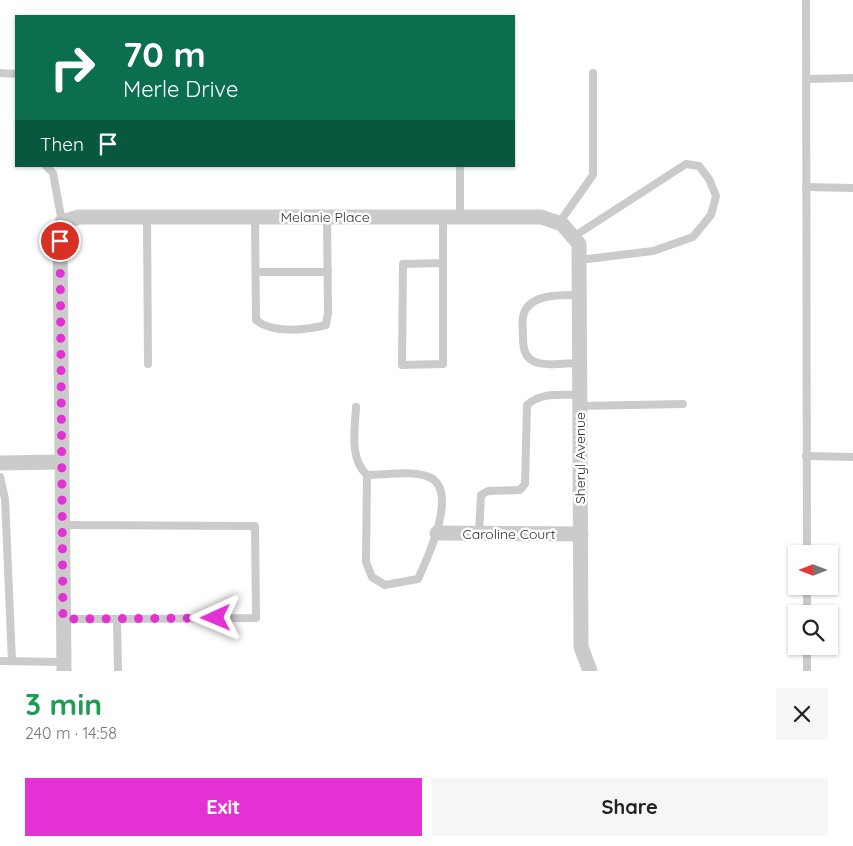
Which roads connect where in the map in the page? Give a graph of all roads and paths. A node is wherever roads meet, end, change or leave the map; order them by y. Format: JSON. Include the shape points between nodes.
{"nodes":[{"id":1,"x":806,"y":0,"type":"edge"},
{"id":2,"x":592,"y":73,"type":"dead end"},
{"id":3,"x":0,"y":74,"type":"edge"},
{"id":4,"x":15,"y":74,"type":"edge"},
{"id":5,"x":853,"y":78,"type":"edge"},
{"id":6,"x":806,"y":79,"type":"junction"},
{"id":7,"x":47,"y":167,"type":"edge"},
{"id":8,"x":460,"y":167,"type":"edge"},
{"id":9,"x":806,"y":187,"type":"junction"},
{"id":10,"x":853,"y":188,"type":"edge"},
{"id":11,"x":443,"y":216,"type":"junction"},
{"id":12,"x":460,"y":216,"type":"junction"},
{"id":13,"x":147,"y":217,"type":"junction"},
{"id":14,"x":254,"y":217,"type":"junction"},
{"id":15,"x":328,"y":217,"type":"junction"},
{"id":16,"x":62,"y":222,"type":"junction"},
{"id":17,"x":559,"y":223,"type":"junction"},
{"id":18,"x":576,"y":240,"type":"junction"},
{"id":19,"x":579,"y":260,"type":"junction"},
{"id":20,"x":443,"y":263,"type":"junction"},
{"id":21,"x":256,"y":272,"type":"junction"},
{"id":22,"x":328,"y":272,"type":"junction"},
{"id":23,"x":579,"y":294,"type":"junction"},
{"id":24,"x":580,"y":363,"type":"junction"},
{"id":25,"x":148,"y":364,"type":"dead end"},
{"id":26,"x":580,"y":400,"type":"junction"},
{"id":27,"x":683,"y":404,"type":"dead end"},
{"id":28,"x":356,"y":407,"type":"dead end"},
{"id":29,"x":806,"y":456,"type":"junction"},
{"id":30,"x":853,"y":457,"type":"edge"},
{"id":31,"x":60,"y":462,"type":"junction"},
{"id":32,"x":0,"y":463,"type":"edge"},
{"id":33,"x":367,"y":475,"type":"junction"},
{"id":34,"x":0,"y":477,"type":"edge"},
{"id":35,"x":61,"y":525,"type":"junction"},
{"id":36,"x":437,"y":533,"type":"junction"},
{"id":37,"x":479,"y":533,"type":"junction"},
{"id":38,"x":580,"y":534,"type":"junction"},
{"id":39,"x":807,"y":545,"type":"edge"},
{"id":40,"x":63,"y":619,"type":"junction"},
{"id":41,"x":117,"y":619,"type":"junction"},
{"id":42,"x":807,"y":655,"type":"edge"},
{"id":43,"x":0,"y":661,"type":"edge"},
{"id":44,"x":12,"y":661,"type":"junction"},
{"id":45,"x":63,"y":666,"type":"edge"},
{"id":46,"x":118,"y":671,"type":"edge"},
{"id":47,"x":590,"y":671,"type":"edge"},
{"id":48,"x":807,"y":671,"type":"edge"}],
"edges":[{"from":1,"to":6,"type":"lane"},
{"from":2,"to":17,"type":"lane","via":[[593,176]]},
{"from":3,"to":4,"type":"lane"},
{"from":5,"to":6,"type":"lane"},
{"from":6,"to":9,"type":"lane"},
{"from":7,"to":16,"type":"lane","via":[[53,173]]},
{"from":8,"to":12,"type":"lane"},
{"from":9,"to":10,"type":"lane"},
{"from":9,"to":29,"type":"lane"},
{"from":11,"to":12,"type":"street","name":"Melanie Place"},
{"from":11,"to":15,"type":"street","name":"Melanie Place"},
{"from":11,"to":20,"type":"lane"},
{"from":12,"to":17,"type":"street","name":"Melanie Place","via":[[542,216]]},
{"from":13,"to":14,"type":"street","name":"Melanie Place"},
{"from":13,"to":16,"type":"street","name":"Melanie Place","via":[[79,217]]},
{"from":13,"to":25,"type":"lane"},
{"from":14,"to":15,"type":"street","name":"Melanie Place"},
{"from":14,"to":21,"type":"lane"},
{"from":15,"to":22,"type":"lane"},
{"from":16,"to":31,"type":"street"},
{"from":17,"to":18,"type":"street","name":"Melanie Place"},
{"from":18,"to":19,"type":"street","name":"Sheryl Avenue"},
{"from":18,"to":19,"type":"lane","via":[[686,164],[699,166],[709,178],[716,196],[712,215],[693,237],[652,251]]},
{"from":19,"to":23,"type":"street","name":"Sheryl Avenue"},
{"from":20,"to":20,"type":"lane","via":[[403,264],[402,364],[443,364]]},
{"from":21,"to":22,"type":"lane"},
{"from":21,"to":22,"type":"lane","via":[[256,320],[265,327],[314,328],[326,325]]},
{"from":23,"to":24,"type":"street","name":"Sheryl Avenue"},
{"from":23,"to":24,"type":"lane","via":[[550,295],[527,307],[522,317],[523,347],[527,357],[541,363]]},
{"from":24,"to":26,"type":"street","name":"Sheryl Avenue"},
{"from":26,"to":27,"type":"lane"},
{"from":26,"to":37,"type":"lane","via":[[548,396],[535,398],[527,405],[525,484],[520,490],[488,491],[481,495]]},
{"from":26,"to":38,"type":"street","name":"Sheryl Avenue"},
{"from":28,"to":33,"type":"lane","via":[[355,454],[359,468]]},
{"from":29,"to":30,"type":"lane"},
{"from":29,"to":39,"type":"lane"},
{"from":31,"to":32,"type":"street"},
{"from":31,"to":35,"type":"street"},
{"from":33,"to":36,"type":"lane","via":[[410,474],[428,477],[437,483],[442,504]]},
{"from":33,"to":36,"type":"lane","via":[[366,562],[372,577],[386,585],[418,579]]},
{"from":34,"to":44,"type":"lane","via":[[5,498]]},
{"from":35,"to":40,"type":"street"},
{"from":35,"to":41,"type":"lane","via":[[255,526],[256,618]]},
{"from":36,"to":37,"type":"street","name":"Caroline Court"},
{"from":37,"to":38,"type":"street","name":"Caroline Court"},
{"from":38,"to":47,"type":"street","name":"Sheryl Avenue","via":[[581,647]]},
{"from":40,"to":41,"type":"lane"},
{"from":40,"to":45,"type":"street"},
{"from":41,"to":46,"type":"lane"},
{"from":42,"to":48,"type":"lane"},
{"from":43,"to":44,"type":"lane"},
{"from":44,"to":45,"type":"lane"}]}
